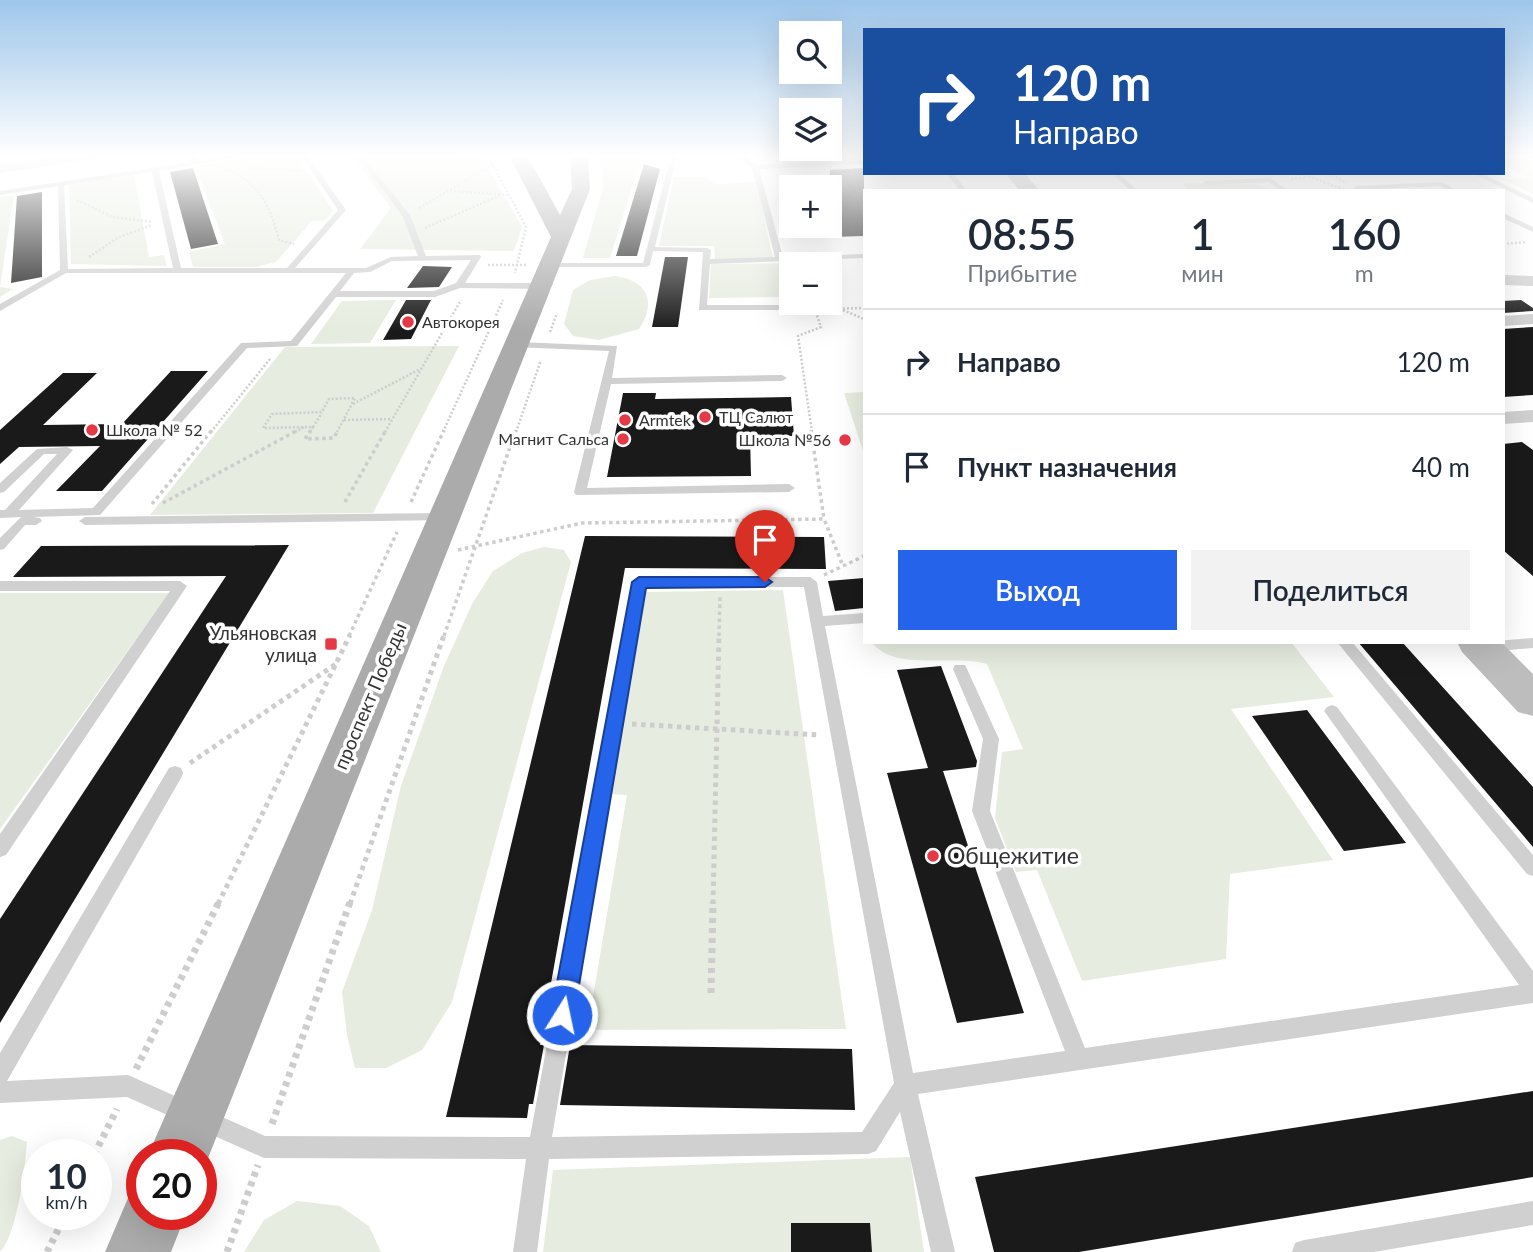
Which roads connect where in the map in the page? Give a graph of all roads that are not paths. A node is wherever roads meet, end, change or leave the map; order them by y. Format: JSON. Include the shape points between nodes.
{"nodes":[{"id":1,"x":62,"y":213,"type":"edge"},
{"id":2,"x":164,"y":213,"type":"edge"},
{"id":3,"x":339,"y":213,"type":"edge"},
{"id":4,"x":405,"y":213,"type":"edge"},
{"id":5,"x":549,"y":213,"type":"edge"},
{"id":6,"x":571,"y":213,"type":"edge"},
{"id":7,"x":658,"y":213,"type":"edge"},
{"id":8,"x":767,"y":213,"type":"edge"},
{"id":9,"x":1505,"y":216,"type":"edge"},
{"id":10,"x":1533,"y":230,"type":"edge"},
{"id":11,"x":562,"y":237,"type":"junction"},
{"id":12,"x":649,"y":249,"type":"junction"},
{"id":13,"x":422,"y":256,"type":"junction"},
{"id":14,"x":779,"y":256,"type":"edge"},
{"id":15,"x":863,"y":256,"type":"edge"},
{"id":16,"x":842,"y":257,"type":"edge"},
{"id":17,"x":779,"y":260,"type":"edge"},
{"id":18,"x":705,"y":262,"type":"junction"},
{"id":19,"x":177,"y":270,"type":"junction"},
{"id":20,"x":289,"y":270,"type":"junction"},
{"id":21,"x":352,"y":270,"type":"junction"},
{"id":22,"x":64,"y":271,"type":"junction"},
{"id":23,"x":555,"y":272,"type":"junction"},
{"id":24,"x":1505,"y":280,"type":"edge"},
{"id":25,"x":1532,"y":282,"type":"edge"},
{"id":26,"x":459,"y":285,"type":"junction"},
{"id":27,"x":334,"y":294,"type":"junction"},
{"id":28,"x":779,"y":307,"type":"edge"},
{"id":29,"x":0,"y":308,"type":"edge"},
{"id":30,"x":1533,"y":319,"type":"edge"},
{"id":31,"x":1505,"y":321,"type":"edge"},
{"id":32,"x":517,"y":345,"type":"junction"},
{"id":33,"x":782,"y":378,"type":"dead end"},
{"id":34,"x":606,"y":381,"type":"junction"},
{"id":35,"x":1533,"y":416,"type":"edge"},
{"id":36,"x":1505,"y":418,"type":"edge"},
{"id":37,"x":789,"y":488,"type":"dead end"},
{"id":38,"x":0,"y":489,"type":"edge"},
{"id":39,"x":4,"y":514,"type":"edge"},
{"id":40,"x":92,"y":516,"type":"junction"},
{"id":41,"x":438,"y":534,"type":"junction"},
{"id":42,"x":0,"y":546,"type":"edge"},
{"id":43,"x":0,"y":586,"type":"edge"},
{"id":44,"x":863,"y":618,"type":"edge"},
{"id":45,"x":816,"y":622,"type":"junction"},
{"id":46,"x":1533,"y":643,"type":"edge"},
{"id":47,"x":1346,"y":644,"type":"edge"},
{"id":48,"x":1479,"y":645,"type":"edge"},
{"id":49,"x":960,"y":669,"type":"dead end"},
{"id":50,"x":1533,"y":700,"type":"edge"},
{"id":51,"x":1332,"y":711,"type":"dead end"},
{"id":52,"x":175,"y":773,"type":"road end"},
{"id":53,"x":0,"y":849,"type":"edge"},
{"id":54,"x":1533,"y":868,"type":"edge"},
{"id":55,"x":1533,"y":990,"type":"edge"},
{"id":56,"x":1079,"y":1059,"type":"junction"},
{"id":57,"x":0,"y":1073,"type":"edge"},
{"id":58,"x":905,"y":1085,"type":"junction"},
{"id":59,"x":0,"y":1092,"type":"edge"},
{"id":60,"x":187,"y":1136,"type":"edge"},
{"id":61,"x":539,"y":1148,"type":"junction"},
{"id":62,"x":1533,"y":1213,"type":"edge"},
{"id":63,"x":147,"y":1230,"type":"edge"},
{"id":64,"x":138,"y":1252,"type":"edge"},
{"id":65,"x":525,"y":1252,"type":"edge"},
{"id":66,"x":943,"y":1252,"type":"edge"},
{"id":67,"x":1304,"y":1252,"type":"edge"}],
"edges":[{"from":1,"to":22,"type":"lane"},
{"from":2,"to":19,"type":"lane"},
{"from":3,"to":20,"type":"lane"},
{"from":4,"to":13,"type":"lane"},
{"from":5,"to":11,"type":"main road"},
{"from":6,"to":11,"type":"main road","name":"проспект Победы"},
{"from":7,"to":12,"type":"lane"},
{"from":8,"to":14,"type":"lane"},
{"from":9,"to":10,"type":"lane"},
{"from":11,"to":23,"type":"main road","name":"проспект Победы"},
{"from":12,"to":18,"type":"lane","via":[[707,250]]},
{"from":12,"to":23,"type":"lane","via":[[646,265]]},
{"from":13,"to":21,"type":"lane"},
{"from":13,"to":26,"type":"lane","via":[[477,257]]},
{"from":15,"to":16,"type":"lane"},
{"from":17,"to":18,"type":"lane"},
{"from":18,"to":28,"type":"lane","via":[[702,308]]},
{"from":19,"to":20,"type":"lane"},
{"from":19,"to":22,"type":"lane"},
{"from":20,"to":21,"type":"lane"},
{"from":21,"to":27,"type":"lane"},
{"from":22,"to":29,"type":"lane"},
{"from":23,"to":26,"type":"lane","via":[[509,285]]},
{"from":23,"to":32,"type":"main road","name":"проспект Победы"},
{"from":24,"to":25,"type":"street"},
{"from":26,"to":27,"type":"lane","via":[[435,294]]},
{"from":27,"to":40,"type":"lane","via":[[295,344],[244,345]]},
{"from":30,"to":31,"type":"street"},
{"from":32,"to":34,"type":"lane","via":[[614,348]]},
{"from":32,"to":41,"type":"main road","name":"проспект Победы"},
{"from":33,"to":34,"type":"lane"},
{"from":34,"to":37,"type":"lane","via":[[580,492]]},
{"from":35,"to":36,"type":"street"},
{"from":38,"to":39,"type":"lane","via":[[41,451],[67,450]]},
{"from":39,"to":40,"type":"lane"},
{"from":40,"to":41,"type":"lane","via":[[336,518]]},
{"from":40,"to":42,"type":"lane","via":[[22,521]]},
{"from":41,"to":60,"type":"main road","name":"проспект Победы"},
{"from":43,"to":53,"type":"lane","via":[[180,586]]},
{"from":44,"to":45,"type":"lane"},
{"from":45,"to":58,"type":"lane"},
{"from":45,"to":61,"type":"lane","via":[[810,582],[639,582]]},
{"from":46,"to":48,"type":"lane"},
{"from":47,"to":54,"type":"lane"},
{"from":48,"to":50,"type":"main road"},
{"from":49,"to":56,"type":"lane","via":[[991,739],[981,811]]},
{"from":51,"to":55,"type":"lane"},
{"from":52,"to":57,"type":"lane"},
{"from":55,"to":56,"type":"lane"},
{"from":56,"to":58,"type":"lane"},
{"from":58,"to":61,"type":"lane","via":[[868,1143]]},
{"from":58,"to":66,"type":"lane"},
{"from":59,"to":60,"type":"lane","via":[[128,1086]]},
{"from":60,"to":61,"type":"lane","via":[[264,1147]]},
{"from":61,"to":65,"type":"lane"},
{"from":62,"to":67,"type":"lane"},
{"from":63,"to":64,"type":"main road"}]}
